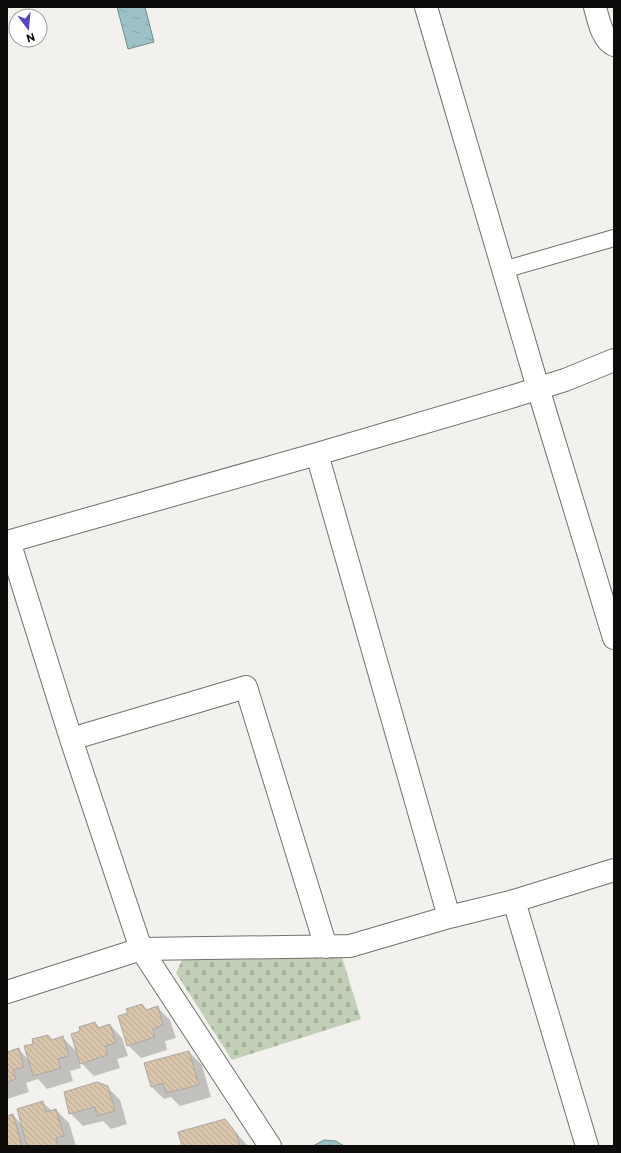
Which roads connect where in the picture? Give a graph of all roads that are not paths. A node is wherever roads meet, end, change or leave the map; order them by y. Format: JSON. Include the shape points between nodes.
{"nodes":[{"id":1,"x":426,"y":7,"type":"edge"},
{"id":2,"x":595,"y":7,"type":"edge"},
{"id":3,"x":614,"y":45,"type":"edge"},
{"id":4,"x":614,"y":238,"type":"edge"},
{"id":5,"x":504,"y":270,"type":"junction"},
{"id":6,"x":614,"y":360,"type":"edge"},
{"id":7,"x":538,"y":388,"type":"junction"},
{"id":8,"x":317,"y":454,"type":"junction"},
{"id":9,"x":8,"y":541,"type":"edge"},
{"id":10,"x":614,"y":638,"type":"edge"},
{"id":11,"x":71,"y":739,"type":"junction"},
{"id":12,"x":614,"y":870,"type":"edge"},
{"id":13,"x":514,"y":901,"type":"junction"},
{"id":14,"x":449,"y":917,"type":"junction"},
{"id":15,"x":326,"y":947,"type":"junction"},
{"id":16,"x":141,"y":949,"type":"junction"},
{"id":17,"x":7,"y":992,"type":"edge"},
{"id":18,"x":270,"y":1146,"type":"edge"},
{"id":19,"x":587,"y":1146,"type":"edge"}],
"edges":[{"from":1,"to":5,"type":"street"},
{"from":2,"to":3,"type":"street","via":[[601,29],[610,44]]},
{"from":4,"to":5,"type":"lane"},
{"from":5,"to":7,"type":"street"},
{"from":6,"to":7,"type":"street"},
{"from":7,"to":8,"type":"street"},
{"from":7,"to":10,"type":"street"},
{"from":8,"to":9,"type":"street"},
{"from":8,"to":14,"type":"street"},
{"from":9,"to":11,"type":"street"},
{"from":11,"to":15,"type":"street","via":[[246,687]]},
{"from":11,"to":16,"type":"street"},
{"from":12,"to":13,"type":"street"},
{"from":13,"to":14,"type":"street"},
{"from":13,"to":19,"type":"street"},
{"from":14,"to":15,"type":"street","via":[[350,946]]},
{"from":15,"to":16,"type":"street"},
{"from":16,"to":17,"type":"street"},
{"from":16,"to":18,"type":"street"}]}
